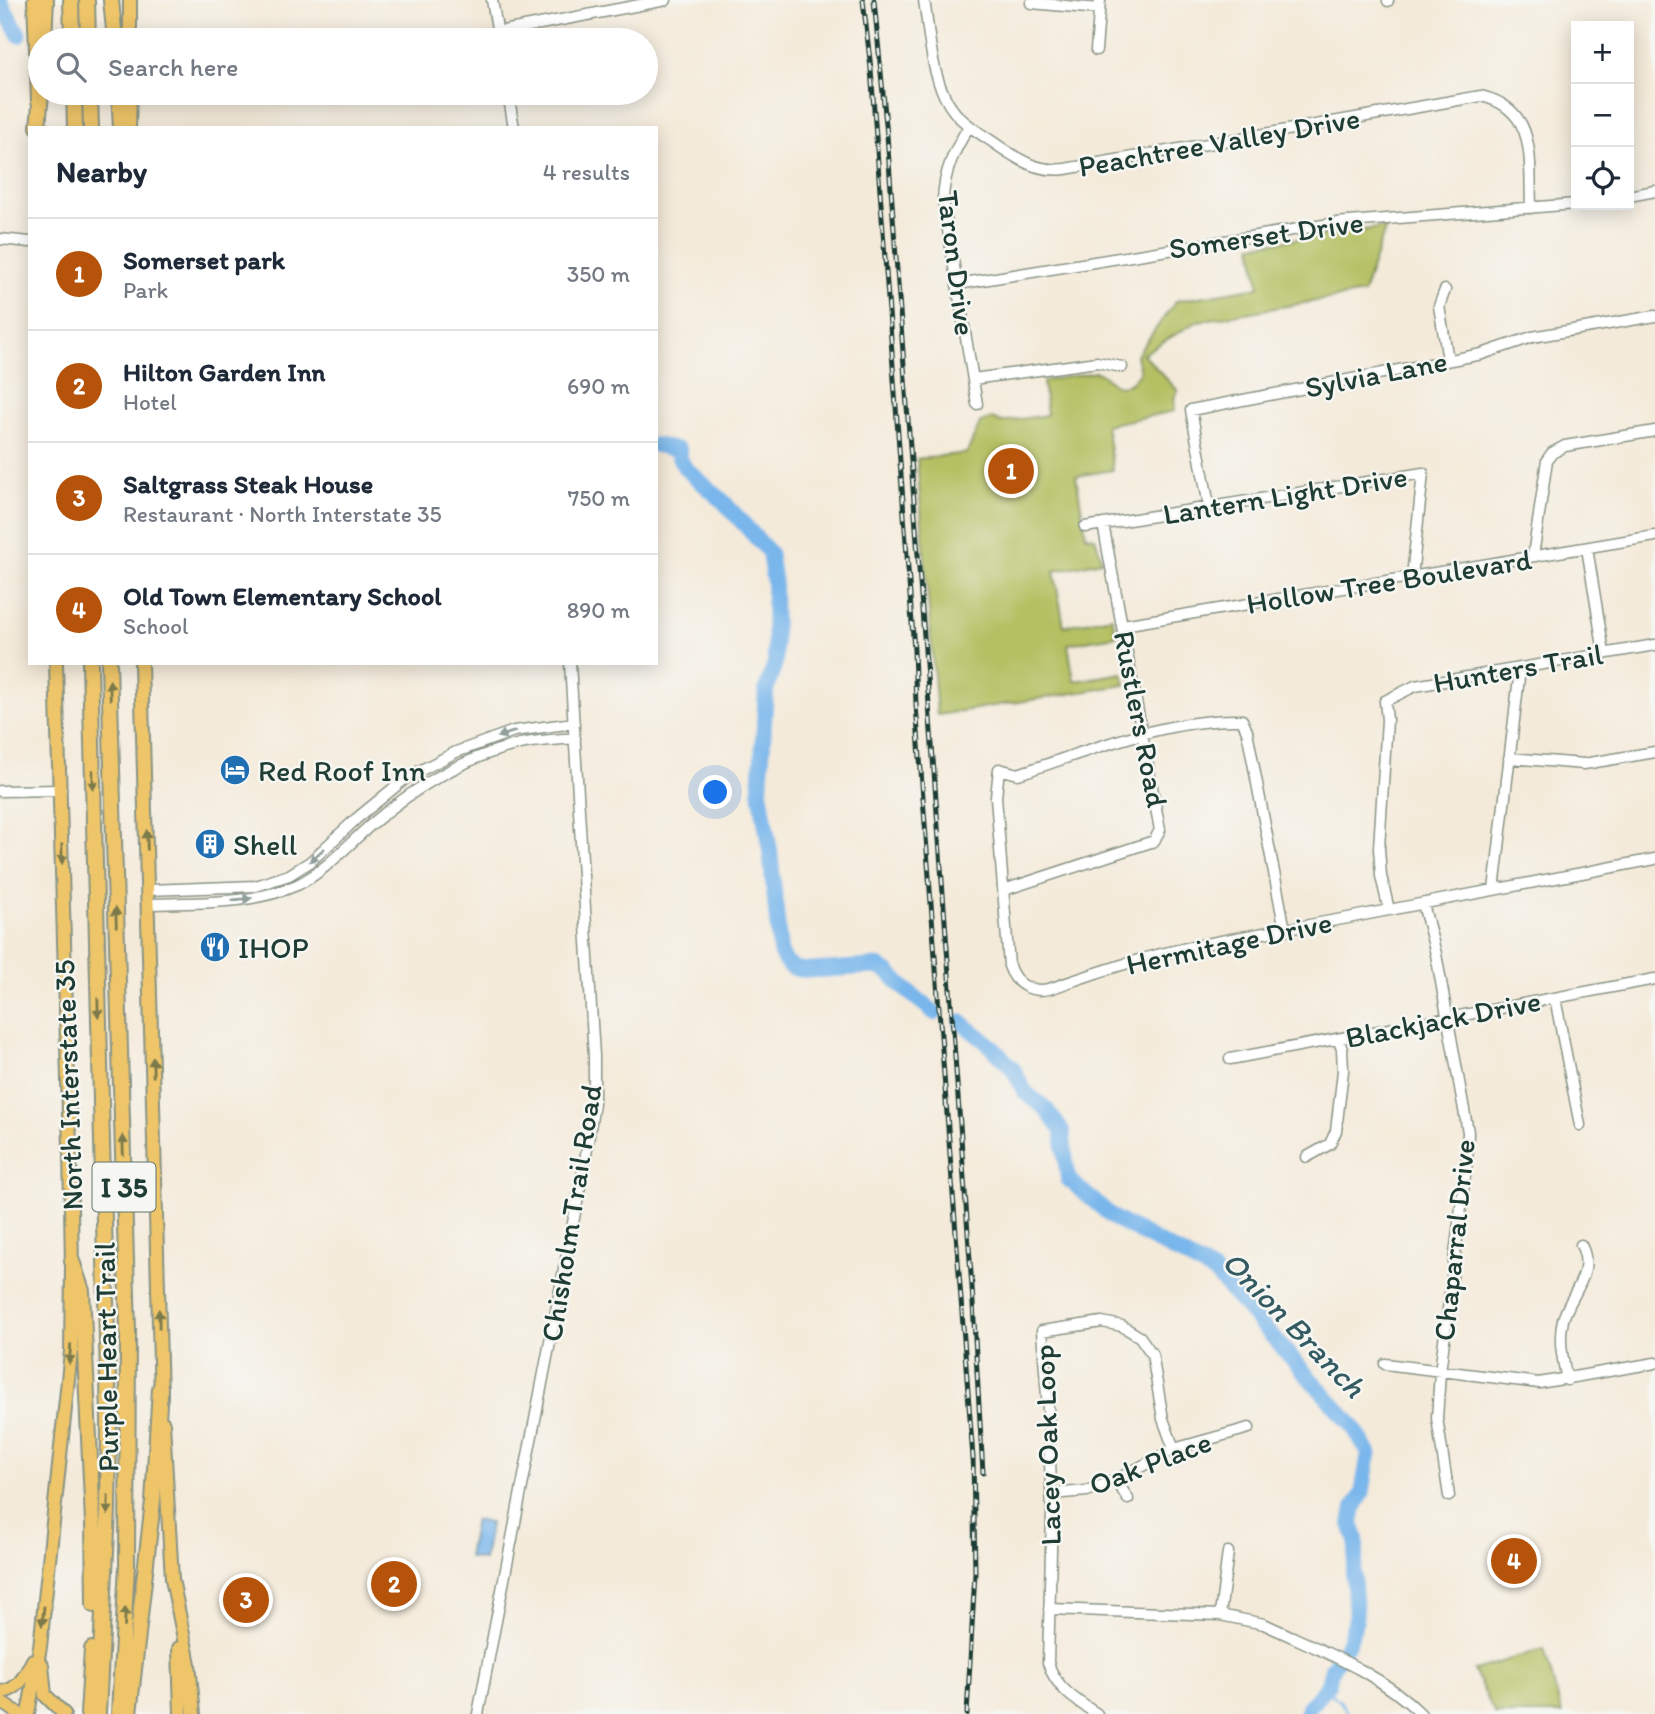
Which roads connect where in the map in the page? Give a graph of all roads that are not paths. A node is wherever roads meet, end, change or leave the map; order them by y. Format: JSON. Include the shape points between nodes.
{"nodes":[{"id":1,"x":34,"y":0,"type":"edge"},
{"id":2,"x":46,"y":0,"type":"edge"},
{"id":3,"x":71,"y":0,"type":"edge"},
{"id":4,"x":87,"y":0,"type":"edge"},
{"id":5,"x":111,"y":0,"type":"edge"},
{"id":6,"x":130,"y":0,"type":"edge"},
{"id":7,"x":492,"y":0,"type":"edge"},
{"id":8,"x":666,"y":0,"type":"edge"},
{"id":9,"x":924,"y":0,"type":"edge"},
{"id":10,"x":1031,"y":3,"type":"dead end"},
{"id":11,"x":1100,"y":4,"type":"edge"},
{"id":12,"x":35,"y":28,"type":"edge"},
{"id":13,"x":45,"y":28,"type":"edge"},
{"id":14,"x":72,"y":28,"type":"edge"},
{"id":15,"x":88,"y":28,"type":"edge"},
{"id":16,"x":114,"y":28,"type":"edge"},
{"id":17,"x":130,"y":28,"type":"edge"},
{"id":18,"x":497,"y":28,"type":"edge"},
{"id":19,"x":535,"y":28,"type":"edge"},
{"id":20,"x":1096,"y":50,"type":"dead end"},
{"id":21,"x":37,"y":105,"type":"edge"},
{"id":22,"x":40,"y":105,"type":"edge"},
{"id":23,"x":74,"y":105,"type":"edge"},
{"id":24,"x":90,"y":105,"type":"edge"},
{"id":25,"x":120,"y":105,"type":"edge"},
{"id":26,"x":130,"y":105,"type":"edge"},
{"id":27,"x":510,"y":105,"type":"edge"},
{"id":28,"x":38,"y":126,"type":"edge"},
{"id":29,"x":38,"y":126,"type":"edge"},
{"id":30,"x":75,"y":126,"type":"edge"},
{"id":31,"x":91,"y":126,"type":"edge"},
{"id":32,"x":121,"y":126,"type":"edge"},
{"id":33,"x":129,"y":126,"type":"edge"},
{"id":34,"x":514,"y":126,"type":"edge"},
{"id":35,"x":969,"y":126,"type":"junction"},
{"id":36,"x":1655,"y":191,"type":"edge"},
{"id":37,"x":1634,"y":194,"type":"edge"},
{"id":38,"x":1571,"y":204,"type":"edge"},
{"id":39,"x":1531,"y":208,"type":"junction"},
{"id":40,"x":0,"y":239,"type":"edge"},
{"id":41,"x":28,"y":242,"type":"edge"},
{"id":42,"x":958,"y":284,"type":"junction"},
{"id":43,"x":1445,"y":290,"type":"dead end"},
{"id":44,"x":1655,"y":316,"type":"edge"},
{"id":45,"x":1448,"y":360,"type":"junction"},
{"id":46,"x":1122,"y":367,"type":"dead end"},
{"id":47,"x":973,"y":379,"type":"junction"},
{"id":48,"x":977,"y":404,"type":"dead end"},
{"id":49,"x":1655,"y":430,"type":"edge"},
{"id":50,"x":1209,"y":506,"type":"junction"},
{"id":51,"x":1103,"y":524,"type":"junction"},
{"id":52,"x":1085,"y":527,"type":"dead end"},
{"id":53,"x":1655,"y":536,"type":"edge"},
{"id":54,"x":1587,"y":548,"type":"junction"},
{"id":55,"x":1533,"y":556,"type":"junction"},
{"id":56,"x":1412,"y":577,"type":"junction"},
{"id":57,"x":1123,"y":625,"type":"junction"},
{"id":58,"x":1655,"y":645,"type":"edge"},
{"id":59,"x":1604,"y":653,"type":"junction"},
{"id":60,"x":56,"y":665,"type":"edge"},
{"id":61,"x":90,"y":665,"type":"edge"},
{"id":62,"x":109,"y":665,"type":"edge"},
{"id":63,"x":141,"y":665,"type":"edge"},
{"id":64,"x":570,"y":665,"type":"edge"},
{"id":65,"x":1520,"y":669,"type":"junction"},
{"id":66,"x":574,"y":723,"type":"junction"},
{"id":67,"x":1143,"y":734,"type":"junction"},
{"id":68,"x":575,"y":738,"type":"junction"},
{"id":69,"x":1655,"y":752,"type":"edge"},
{"id":70,"x":1509,"y":758,"type":"junction"},
{"id":71,"x":61,"y":790,"type":"junction"},
{"id":72,"x":0,"y":791,"type":"edge"},
{"id":73,"x":1655,"y":859,"type":"edge"},
{"id":74,"x":205,"y":888,"type":"junction"},
{"id":75,"x":149,"y":890,"type":"junction"},
{"id":76,"x":1004,"y":890,"type":"junction"},
{"id":77,"x":1494,"y":890,"type":"junction"},
{"id":78,"x":205,"y":901,"type":"junction"},
{"id":79,"x":149,"y":904,"type":"junction"},
{"id":80,"x":1423,"y":904,"type":"junction"},
{"id":81,"x":1389,"y":911,"type":"junction"},
{"id":82,"x":1285,"y":930,"type":"junction"},
{"id":83,"x":1655,"y":979,"type":"edge"},
{"id":84,"x":1555,"y":998,"type":"junction"},
{"id":85,"x":1447,"y":1018,"type":"junction"},
{"id":86,"x":1338,"y":1039,"type":"junction"},
{"id":87,"x":1230,"y":1059,"type":"dead end"},
{"id":88,"x":1580,"y":1125,"type":"dead end"},
{"id":89,"x":1307,"y":1157,"type":"dead end"},
{"id":90,"x":1581,"y":1245,"type":"dead end"},
{"id":91,"x":72,"y":1261,"type":"junction"},
{"id":92,"x":1655,"y":1363,"type":"edge"},
{"id":93,"x":1385,"y":1364,"type":"dead end"},
{"id":94,"x":1440,"y":1372,"type":"junction"},
{"id":95,"x":1567,"y":1380,"type":"junction"},
{"id":96,"x":160,"y":1388,"type":"junction"},
{"id":97,"x":1249,"y":1428,"type":"dead end"},
{"id":98,"x":1174,"y":1448,"type":"junction"},
{"id":99,"x":1116,"y":1480,"type":"junction"},
{"id":100,"x":1051,"y":1494,"type":"junction"},
{"id":101,"x":1449,"y":1496,"type":"dead end"},
{"id":102,"x":1128,"y":1499,"type":"dead end"},
{"id":103,"x":1228,"y":1552,"type":"dead end"},
{"id":104,"x":1049,"y":1609,"type":"junction"},
{"id":105,"x":1220,"y":1615,"type":"junction"},
{"id":106,"x":179,"y":1618,"type":"junction"},
{"id":107,"x":40,"y":1647,"type":"junction"},
{"id":108,"x":0,"y":1692,"type":"edge"},
{"id":109,"x":0,"y":1701,"type":"edge"},
{"id":110,"x":63,"y":1713,"type":"edge"},
{"id":111,"x":1094,"y":1713,"type":"edge"},
{"id":112,"x":19,"y":1714,"type":"edge"},
{"id":113,"x":28,"y":1714,"type":"edge"},
{"id":114,"x":88,"y":1714,"type":"edge"},
{"id":115,"x":98,"y":1714,"type":"edge"},
{"id":116,"x":119,"y":1714,"type":"edge"},
{"id":117,"x":129,"y":1714,"type":"edge"},
{"id":118,"x":181,"y":1714,"type":"edge"},
{"id":119,"x":194,"y":1714,"type":"edge"},
{"id":120,"x":478,"y":1714,"type":"edge"},
{"id":121,"x":1421,"y":1714,"type":"edge"}],
"edges":[{"from":1,"to":12,"type":"main road"},
{"from":2,"to":13,"type":"highway"},
{"from":3,"to":14,"type":"highway"},
{"from":4,"to":15,"type":"highway"},
{"from":5,"to":16,"type":"highway"},
{"from":6,"to":17,"type":"main road"},
{"from":7,"to":18,"type":"street"},
{"from":8,"to":19,"type":"street"},
{"from":9,"to":35,"type":"street","name":"Peachtree Valley Drive","via":[[939,84]]},
{"from":10,"to":11,"type":"street"},
{"from":11,"to":20,"type":"street"},
{"from":21,"to":28,"type":"main road"},
{"from":22,"to":29,"type":"highway"},
{"from":23,"to":30,"type":"highway"},
{"from":24,"to":31,"type":"highway"},
{"from":25,"to":32,"type":"highway"},
{"from":26,"to":33,"type":"main road"},
{"from":27,"to":34,"type":"street"},
{"from":35,"to":39,"type":"street","name":"Peachtree Valley Drive","via":[[1022,162],[1052,170],[1481,96],[1508,106],[1522,123]]},
{"from":35,"to":42,"type":"street","name":"Taron Drive","via":[[950,159],[943,186]]},
{"from":36,"to":37,"type":"street"},
{"from":38,"to":39,"type":"street","name":"Somerset Drive"},
{"from":39,"to":42,"type":"street","name":"Somerset Drive","via":[[1314,225]]},
{"from":40,"to":41,"type":"street"},
{"from":42,"to":47,"type":"street","name":"Taron Drive"},
{"from":43,"to":45,"type":"street","via":[[1439,306]]},
{"from":44,"to":45,"type":"street","name":"Sylvia Lane","via":[[1532,337]]},
{"from":45,"to":50,"type":"street","name":"Sylvia Lane","via":[[1191,410]]},
{"from":46,"to":47,"type":"street","via":[[1097,362]]},
{"from":47,"to":48,"type":"street","name":"Taron Drive"},
{"from":49,"to":55,"type":"street","via":[[1565,446],[1552,453],[1547,460]]},
{"from":50,"to":51,"type":"street","name":"Lantern Light Drive"},
{"from":50,"to":56,"type":"street","name":"Lantern Light Drive","via":[[1423,473]]},
{"from":51,"to":52,"type":"street","name":"Lantern Light Drive"},
{"from":51,"to":57,"type":"street","name":"Rustlers Road"},
{"from":53,"to":54,"type":"street","name":"Hollow Tree Boulevard"},
{"from":54,"to":55,"type":"street","name":"Hollow Tree Boulevard"},
{"from":54,"to":59,"type":"street"},
{"from":55,"to":56,"type":"street","name":"Hollow Tree Boulevard"},
{"from":56,"to":57,"type":"street","name":"Hollow Tree Boulevard"},
{"from":57,"to":67,"type":"street","name":"Rustlers Road"},
{"from":58,"to":59,"type":"street","name":"Hunters Trail"},
{"from":59,"to":65,"type":"street","name":"Hunters Trail"},
{"from":60,"to":71,"type":"main road","name":"North Interstate 35"},
{"from":61,"to":115,"type":"highway","name":"Purple Heart Trail","number":"I 35","one_way":true,"via":[[109,1420]]},
{"from":116,"to":62,"type":"highway","name":"Purple Heart Trail","number":"I 35","one_way":true,"via":[[127,1566],[128,1345]]},
{"from":75,"to":63,"type":"main road","one_way":true},
{"from":64,"to":66,"type":"street","name":"Chisholm Trail Road"},
{"from":65,"to":70,"type":"street"},
{"from":65,"to":81,"type":"street","name":"Hunters Trail","via":[[1415,686],[1385,701],[1378,848]]},
{"from":66,"to":68,"type":"street","name":"Chisholm Trail Road"},
{"from":66,"to":74,"type":"street","one_way":true,"via":[[514,731],[456,752],[406,778],[289,875],[256,886]]},
{"from":67,"to":76,"type":"street","name":"Rustlers Road","via":[[1160,823],[1154,841]]},
{"from":67,"to":76,"type":"street","name":"Hermitage Drive","via":[[1018,774],[999,769],[996,797]]},
{"from":67,"to":82,"type":"street","via":[[1181,725],[1242,720]]},
{"from":78,"to":68,"type":"street","one_way":true,"via":[[245,900],[299,884],[378,819],[461,764],[517,744]]},
{"from":68,"to":120,"type":"street","name":"Chisholm Trail Road","via":[[594,1103]]},
{"from":69,"to":70,"type":"street","via":[[1584,764]]},
{"from":70,"to":77,"type":"street"},
{"from":71,"to":72,"type":"street"},
{"from":71,"to":91,"type":"main road","name":"North Interstate 35","one_way":true},
{"from":73,"to":77,"type":"street","name":"Hermitage Drive"},
{"from":74,"to":75,"type":"street"},
{"from":74,"to":78,"type":"street"},
{"from":75,"to":79,"type":"main road"},
{"from":76,"to":82,"type":"street","name":"Hermitage Drive","via":[[1009,966],[1021,985],[1035,990],[1167,953]]},
{"from":77,"to":80,"type":"street","name":"Hermitage Drive"},
{"from":78,"to":79,"type":"street"},
{"from":96,"to":79,"type":"main road","one_way":true},
{"from":80,"to":81,"type":"street","name":"Hermitage Drive"},
{"from":80,"to":85,"type":"street","name":"Chaparral Drive"},
{"from":81,"to":82,"type":"street","name":"Hermitage Drive"},
{"from":83,"to":84,"type":"street","name":"Blackjack Drive"},
{"from":84,"to":85,"type":"street","name":"Blackjack Drive"},
{"from":84,"to":88,"type":"street"},
{"from":85,"to":86,"type":"street","name":"Blackjack Drive"},
{"from":85,"to":94,"type":"street","name":"Chaparral Drive","via":[[1468,1145]]},
{"from":86,"to":87,"type":"street","name":"Blackjack Drive"},
{"from":86,"to":89,"type":"street","via":[[1343,1071],[1336,1131],[1330,1144]]},
{"from":90,"to":95,"type":"street","via":[[1586,1271],[1567,1308],[1561,1333]]},
{"from":91,"to":107,"type":"main road","name":"North Interstate 35","one_way":true,"via":[[71,1351]]},
{"from":91,"to":114,"type":"highway","via":[[82,1291],[94,1561]]},
{"from":92,"to":95,"type":"street"},
{"from":93,"to":94,"type":"street"},
{"from":94,"to":95,"type":"street","via":[[1524,1383]]},
{"from":94,"to":101,"type":"street","name":"Chaparral Drive","via":[[1437,1418]]},
{"from":96,"to":106,"type":"main road","via":[[172,1579]]},
{"from":96,"to":117,"type":"highway","via":[[153,1501]]},
{"from":97,"to":98,"type":"street","name":"Oak Place"},
{"from":98,"to":99,"type":"street","name":"Oak Place"},
{"from":98,"to":100,"type":"street","name":"Lacey Oak Loop","via":[[1163,1419],[1152,1354],[1140,1337],[1122,1326],[1102,1322],[1042,1331]]},
{"from":99,"to":100,"type":"street","name":"Oak Place","via":[[1087,1490]]},
{"from":99,"to":102,"type":"street"},
{"from":100,"to":104,"type":"street","name":"Lacey Oak Loop"},
{"from":103,"to":105,"type":"street"},
{"from":104,"to":105,"type":"street"},
{"from":104,"to":111,"type":"street","name":"Lacey Oak Loop","via":[[1051,1673],[1063,1691]]},
{"from":105,"to":121,"type":"street","via":[[1264,1624],[1360,1670],[1404,1697]]},
{"from":106,"to":118,"type":"main road"},
{"from":106,"to":119,"type":"main road"},
{"from":107,"to":108,"type":"main road","via":[[24,1678],[11,1690]]},
{"from":107,"to":110,"type":"main road","via":[[46,1695]]},
{"from":107,"to":113,"type":"main road","name":"North Interstate 35"},
{"from":109,"to":112,"type":"main road"}]}
